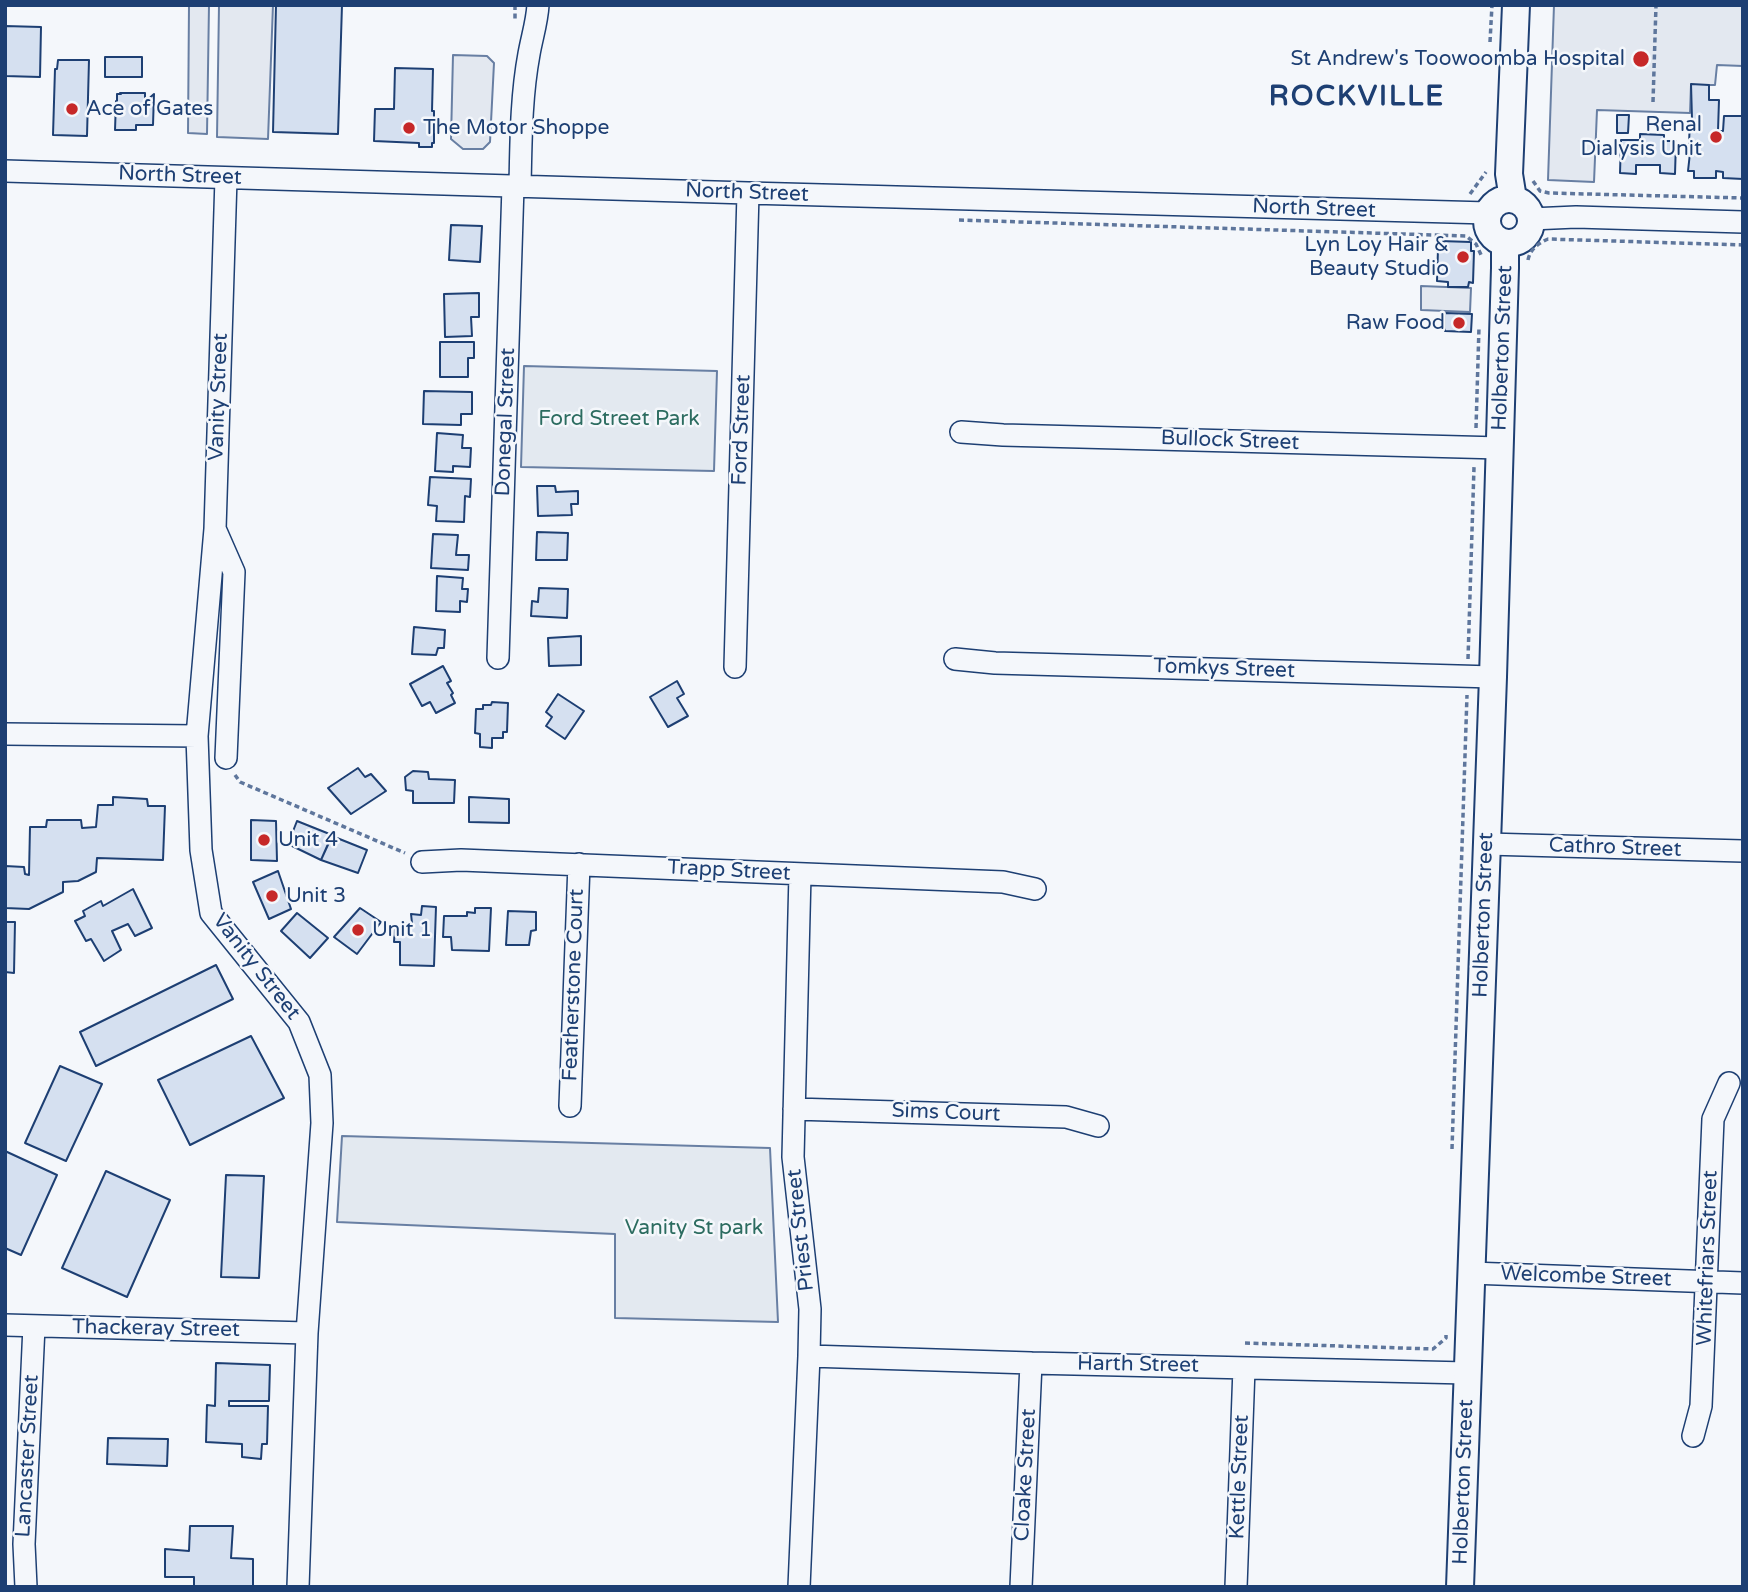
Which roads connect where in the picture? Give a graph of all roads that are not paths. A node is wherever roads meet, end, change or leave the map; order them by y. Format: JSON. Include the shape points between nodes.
{"nodes":[{"id":1,"x":538,"y":5,"type":"edge"},
{"id":2,"x":1516,"y":5,"type":"edge"},
{"id":3,"x":5,"y":171,"type":"edge"},
{"id":4,"x":226,"y":178,"type":"junction"},
{"id":5,"x":517,"y":186,"type":"junction"},
{"id":6,"x":748,"y":194,"type":"junction"},
{"id":7,"x":1513,"y":200,"type":"junction"},
{"id":8,"x":1478,"y":205,"type":"junction"},
{"id":9,"x":1531,"y":219,"type":"junction"},
{"id":10,"x":1743,"y":222,"type":"edge"},
{"id":11,"x":1505,"y":243,"type":"junction"},
{"id":12,"x":961,"y":432,"type":"dead end"},
{"id":13,"x":1488,"y":448,"type":"junction"},
{"id":14,"x":215,"y":529,"type":"junction"},
{"id":15,"x":498,"y":658,"type":"dead end"},
{"id":16,"x":955,"y":659,"type":"dead end"},
{"id":17,"x":735,"y":667,"type":"dead end"},
{"id":18,"x":1480,"y":677,"type":"junction"},
{"id":19,"x":5,"y":734,"type":"edge"},
{"id":20,"x":197,"y":736,"type":"junction"},
{"id":21,"x":226,"y":758,"type":"road end"},
{"id":22,"x":1487,"y":844,"type":"junction"},
{"id":23,"x":1743,"y":851,"type":"edge"},
{"id":24,"x":422,"y":862,"type":"road end"},
{"id":25,"x":579,"y":864,"type":"junction"},
{"id":26,"x":800,"y":874,"type":"junction"},
{"id":27,"x":1035,"y":889,"type":"dead end"},
{"id":28,"x":1729,"y":1083,"type":"dead end"},
{"id":29,"x":570,"y":1106,"type":"dead end"},
{"id":30,"x":794,"y":1109,"type":"junction"},
{"id":31,"x":1098,"y":1126,"type":"dead end"},
{"id":32,"x":1472,"y":1273,"type":"junction"},
{"id":33,"x":1707,"y":1282,"type":"junction"},
{"id":34,"x":1743,"y":1283,"type":"edge"},
{"id":35,"x":5,"y":1325,"type":"edge"},
{"id":36,"x":34,"y":1326,"type":"junction"},
{"id":37,"x":307,"y":1333,"type":"junction"},
{"id":38,"x":809,"y":1356,"type":"junction"},
{"id":39,"x":1031,"y":1363,"type":"junction"},
{"id":40,"x":1244,"y":1368,"type":"junction"},
{"id":41,"x":1467,"y":1373,"type":"junction"},
{"id":42,"x":1693,"y":1436,"type":"dead end"},
{"id":43,"x":26,"y":1587,"type":"edge"},
{"id":44,"x":298,"y":1587,"type":"edge"},
{"id":45,"x":799,"y":1587,"type":"edge"},
{"id":46,"x":1021,"y":1587,"type":"edge"},
{"id":47,"x":1236,"y":1587,"type":"edge"},
{"id":48,"x":1460,"y":1587,"type":"edge"}],
"edges":[{"from":1,"to":5,"type":"street","name":"Donegal Street"},
{"from":2,"to":7,"type":"main road","via":[[1509,174]]},
{"from":3,"to":4,"type":"street","name":"North Street"},
{"from":4,"to":5,"type":"street","name":"North Street"},
{"from":4,"to":14,"type":"street","name":"Vanity Street"},
{"from":5,"to":6,"type":"street","name":"North Street"},
{"from":5,"to":15,"type":"street","name":"Donegal Street"},
{"from":6,"to":8,"type":"street","name":"North Street"},
{"from":6,"to":17,"type":"street","name":"Ford Street"},
{"from":7,"to":8,"type":"main road"},
{"from":7,"to":9,"type":"main road","via":[[1528,210]]},
{"from":8,"to":11,"type":"main road","via":[[1493,236]]},
{"from":9,"to":10,"type":"street"},
{"from":9,"to":11,"type":"main road","via":[[1527,235],[1518,242]]},
{"from":11,"to":13,"type":"main road","name":"Holberton Street"},
{"from":12,"to":13,"type":"street","name":"Bullock Street"},
{"from":13,"to":18,"type":"main road","name":"Holberton Street"},
{"from":14,"to":20,"type":"street","name":"Vanity Street"},
{"from":14,"to":21,"type":"street","via":[[234,572]]},
{"from":16,"to":18,"type":"street","name":"Tomkys Street"},
{"from":18,"to":22,"type":"main road","name":"Holberton Street"},
{"from":19,"to":20,"type":"street"},
{"from":20,"to":37,"type":"street","name":"Vanity Street","via":[[201,850],[211,913],[299,1022],[320,1076],[322,1123]]},
{"from":22,"to":23,"type":"street","name":"Cathro Street"},
{"from":22,"to":32,"type":"main road","name":"Holberton Street"},
{"from":24,"to":25,"type":"street","name":"Trapp Street"},
{"from":25,"to":26,"type":"street","name":"Trapp Street"},
{"from":25,"to":29,"type":"street","name":"Featherstone Court"},
{"from":26,"to":27,"type":"street","name":"Trapp Street","via":[[1003,882]]},
{"from":26,"to":30,"type":"street","name":"Priest Street"},
{"from":28,"to":33,"type":"street","name":"Whitefriars Street","via":[[1713,1119]]},
{"from":30,"to":31,"type":"street","name":"Sims Court","via":[[1066,1117]]},
{"from":30,"to":38,"type":"street","name":"Priest Street","via":[[793,1157],[810,1309]]},
{"from":32,"to":33,"type":"street","name":"Welcombe Street"},
{"from":32,"to":41,"type":"main road","name":"Holberton Street"},
{"from":33,"to":34,"type":"street","name":"Welcombe Street"},
{"from":33,"to":42,"type":"street","name":"Whitefriars Street","via":[[1701,1406]]},
{"from":35,"to":36,"type":"street","name":"Thackeray Street"},
{"from":36,"to":37,"type":"street","name":"Thackeray Street"},
{"from":36,"to":43,"type":"street","name":"Lancaster Street"},
{"from":37,"to":44,"type":"street","name":"Vanity Street"},
{"from":38,"to":39,"type":"street","name":"Harth Street"},
{"from":38,"to":45,"type":"street","name":"Priest Street"},
{"from":39,"to":40,"type":"street","name":"Harth Street"},
{"from":39,"to":46,"type":"street","name":"Cloake Street"},
{"from":40,"to":41,"type":"street","name":"Harth Street"},
{"from":40,"to":47,"type":"street","name":"Kettle Street"},
{"from":41,"to":48,"type":"main road","name":"Holberton Street"}]}
